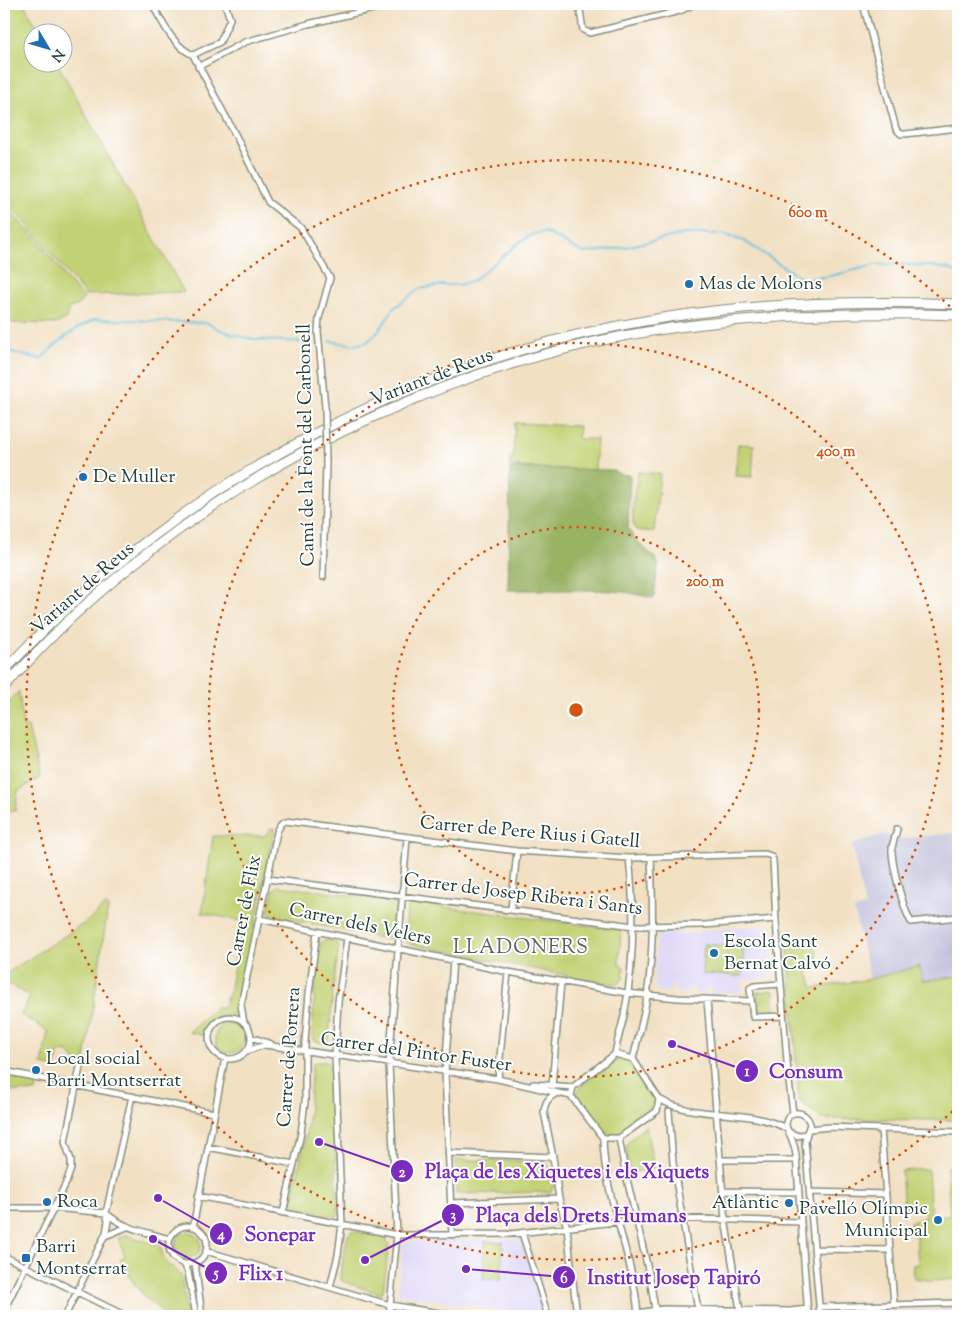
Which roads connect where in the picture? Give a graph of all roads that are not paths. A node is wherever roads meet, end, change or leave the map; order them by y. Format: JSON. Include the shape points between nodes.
{"nodes":[{"id":1,"x":152,"y":4,"type":"edge"},
{"id":2,"x":225,"y":4,"type":"edge"},
{"id":3,"x":395,"y":4,"type":"edge"},
{"id":4,"x":579,"y":4,"type":"edge"},
{"id":5,"x":694,"y":4,"type":"edge"},
{"id":6,"x":863,"y":4,"type":"edge"},
{"id":7,"x":193,"y":55,"type":"junction"},
{"id":8,"x":198,"y":67,"type":"junction"},
{"id":9,"x":958,"y":128,"type":"edge"},
{"id":10,"x":958,"y":304,"type":"edge"},
{"id":11,"x":958,"y":315,"type":"edge"},
{"id":12,"x":323,"y":577,"type":"dead end"},
{"id":13,"x":4,"y":671,"type":"edge"},
{"id":14,"x":4,"y":688,"type":"edge"},
{"id":15,"x":280,"y":824,"type":"joint"},
{"id":16,"x":897,"y":829,"type":"dead end"},
{"id":17,"x":407,"y":838,"type":"junction"},
{"id":18,"x":517,"y":851,"type":"junction"},
{"id":19,"x":629,"y":858,"type":"junction"},
{"id":20,"x":651,"y":858,"type":"junction"},
{"id":21,"x":268,"y":879,"type":"junction"},
{"id":22,"x":402,"y":896,"type":"junction"},
{"id":23,"x":511,"y":910,"type":"junction"},
{"id":24,"x":958,"y":917,"type":"edge"},
{"id":25,"x":260,"y":919,"type":"junction"},
{"id":26,"x":776,"y":919,"type":"junction"},
{"id":27,"x":632,"y":925,"type":"junction"},
{"id":28,"x":653,"y":926,"type":"junction"},
{"id":29,"x":317,"y":932,"type":"junction"},
{"id":30,"x":347,"y":938,"type":"junction"},
{"id":31,"x":398,"y":949,"type":"junction"},
{"id":32,"x":453,"y":960,"type":"junction"},
{"id":33,"x":508,"y":972,"type":"junction"},
{"id":34,"x":561,"y":982,"type":"junction"},
{"id":35,"x":781,"y":984,"type":"junction"},
{"id":36,"x":627,"y":993,"type":"junction"},
{"id":37,"x":647,"y":996,"type":"junction"},
{"id":38,"x":707,"y":1000,"type":"junction"},
{"id":39,"x":751,"y":1001,"type":"junction"},
{"id":40,"x":241,"y":1005,"type":"junction"},
{"id":41,"x":783,"y":1016,"type":"junction"},
{"id":42,"x":233,"y":1018,"type":"junction"},
{"id":43,"x":244,"y":1023,"type":"junction"},
{"id":44,"x":251,"y":1037,"type":"junction"},
{"id":45,"x":279,"y":1046,"type":"junction"},
{"id":46,"x":247,"y":1051,"type":"junction"},
{"id":47,"x":306,"y":1052,"type":"junction"},
{"id":48,"x":615,"y":1054,"type":"junction"},
{"id":49,"x":335,"y":1056,"type":"junction"},
{"id":50,"x":226,"y":1058,"type":"junction"},
{"id":51,"x":633,"y":1059,"type":"junction"},
{"id":52,"x":389,"y":1064,"type":"junction"},
{"id":53,"x":80,"y":1067,"type":"dead end"},
{"id":54,"x":4,"y":1071,"type":"edge"},
{"id":55,"x":445,"y":1072,"type":"junction"},
{"id":56,"x":498,"y":1080,"type":"junction"},
{"id":57,"x":519,"y":1083,"type":"junction"},
{"id":58,"x":76,"y":1086,"type":"junction"},
{"id":59,"x":552,"y":1086,"type":"junction"},
{"id":60,"x":573,"y":1087,"type":"junction"},
{"id":61,"x":557,"y":1093,"type":"junction"},
{"id":62,"x":132,"y":1096,"type":"junction"},
{"id":63,"x":571,"y":1096,"type":"junction"},
{"id":64,"x":659,"y":1099,"type":"junction"},
{"id":65,"x":678,"y":1108,"type":"junction"},
{"id":66,"x":657,"y":1111,"type":"junction"},
{"id":67,"x":669,"y":1111,"type":"junction"},
{"id":68,"x":214,"y":1113,"type":"junction"},
{"id":69,"x":716,"y":1113,"type":"junction"},
{"id":70,"x":791,"y":1115,"type":"junction"},
{"id":71,"x":770,"y":1121,"type":"junction"},
{"id":72,"x":810,"y":1121,"type":"junction"},
{"id":73,"x":830,"y":1127,"type":"junction"},
{"id":74,"x":881,"y":1129,"type":"junction"},
{"id":75,"x":788,"y":1130,"type":"junction"},
{"id":76,"x":808,"y":1131,"type":"junction"},
{"id":77,"x":958,"y":1132,"type":"edge"},
{"id":78,"x":603,"y":1138,"type":"junction"},
{"id":79,"x":619,"y":1138,"type":"junction"},
{"id":80,"x":208,"y":1146,"type":"junction"},
{"id":81,"x":448,"y":1152,"type":"junction"},
{"id":82,"x":553,"y":1157,"type":"junction"},
{"id":83,"x":720,"y":1160,"type":"junction"},
{"id":84,"x":796,"y":1160,"type":"junction"},
{"id":85,"x":294,"y":1164,"type":"junction"},
{"id":86,"x":723,"y":1191,"type":"junction"},
{"id":87,"x":799,"y":1192,"type":"junction"},
{"id":88,"x":810,"y":1192,"type":"junction"},
{"id":89,"x":886,"y":1194,"type":"junction"},
{"id":90,"x":198,"y":1196,"type":"junction"},
{"id":91,"x":559,"y":1199,"type":"junction"},
{"id":92,"x":451,"y":1203,"type":"junction"},
{"id":93,"x":4,"y":1208,"type":"edge"},
{"id":94,"x":54,"y":1208,"type":"junction"},
{"id":95,"x":106,"y":1212,"type":"junction"},
{"id":96,"x":283,"y":1213,"type":"junction"},
{"id":97,"x":682,"y":1218,"type":"junction"},
{"id":98,"x":725,"y":1219,"type":"junction"},
{"id":99,"x":636,"y":1220,"type":"junction"},
{"id":100,"x":618,"y":1221,"type":"junction"},
{"id":101,"x":802,"y":1222,"type":"junction"},
{"id":102,"x":342,"y":1224,"type":"junction"},
{"id":103,"x":127,"y":1227,"type":"junction"},
{"id":104,"x":193,"y":1227,"type":"junction"},
{"id":105,"x":567,"y":1228,"type":"junction"},
{"id":106,"x":522,"y":1233,"type":"junction"},
{"id":107,"x":397,"y":1234,"type":"junction"},
{"id":108,"x":452,"y":1234,"type":"junction"},
{"id":109,"x":105,"y":1236,"type":"junction"},
{"id":110,"x":169,"y":1239,"type":"junction"},
{"id":111,"x":814,"y":1249,"type":"junction"},
{"id":112,"x":890,"y":1250,"type":"junction"},
{"id":113,"x":206,"y":1252,"type":"junction"},
{"id":114,"x":4,"y":1256,"type":"edge"},
{"id":115,"x":195,"y":1263,"type":"junction"},
{"id":116,"x":184,"y":1264,"type":"junction"},
{"id":117,"x":25,"y":1266,"type":"junction"},
{"id":118,"x":330,"y":1287,"type":"junction"},
{"id":119,"x":77,"y":1292,"type":"junction"},
{"id":120,"x":958,"y":1303,"type":"edge"},
{"id":121,"x":390,"y":1305,"type":"junction"},
{"id":122,"x":894,"y":1305,"type":"junction"},
{"id":123,"x":819,"y":1307,"type":"junction"},
{"id":124,"x":808,"y":1309,"type":"junction"},
{"id":125,"x":698,"y":1310,"type":"junction"},
{"id":126,"x":740,"y":1310,"type":"junction"},
{"id":127,"x":656,"y":1313,"type":"edge"},
{"id":128,"x":117,"y":1314,"type":"edge"},
{"id":129,"x":638,"y":1315,"type":"edge"},
{"id":130,"x":4,"y":1316,"type":"edge"},
{"id":131,"x":65,"y":1316,"type":"edge"},
{"id":132,"x":126,"y":1316,"type":"edge"},
{"id":133,"x":196,"y":1316,"type":"edge"},
{"id":134,"x":202,"y":1316,"type":"edge"},
{"id":135,"x":389,"y":1316,"type":"edge"},
{"id":136,"x":457,"y":1316,"type":"edge"},
{"id":137,"x":548,"y":1316,"type":"edge"},
{"id":138,"x":577,"y":1316,"type":"edge"},
{"id":139,"x":808,"y":1316,"type":"edge"},
{"id":140,"x":820,"y":1316,"type":"edge"}],
"edges":[{"from":1,"to":7,"type":"street","via":[[176,43]]},
{"from":2,"to":7,"type":"street","via":[[230,19],[220,42]]},
{"from":3,"to":8,"type":"street","via":[[245,42]]},
{"from":4,"to":5,"type":"street","via":[[583,30],[590,33],[680,11]]},
{"from":6,"to":9,"type":"street","via":[[898,132]]},
{"from":7,"to":8,"type":"street","name":"Camí de la Font del Carbonell"},
{"from":8,"to":12,"type":"street","name":"Camí de la Font del Carbonell","bridge":true,"via":[[268,202],[302,228],[330,278],[318,331],[326,464]]},
{"from":10,"to":13,"type":"highway","name":"Variant de Reus","via":[[829,303],[698,313],[574,336],[455,372],[317,431],[185,512],[133,550],[76,599]]},
{"from":11,"to":14,"type":"highway","name":"Variant de Reus","via":[[831,314],[700,324],[577,347],[460,382],[321,442],[190,522],[82,607]]},
{"from":15,"to":17,"type":"street","name":"Carrer de Pere Rius i Gatell","via":[[285,821]]},
{"from":15,"to":21,"type":"street","name":"Carrer de Flix"},
{"from":16,"to":24,"type":"street","via":[[892,851],[911,922]]},
{"from":17,"to":18,"type":"street","name":"Carrer de Pere Rius i Gatell"},
{"from":17,"to":22,"type":"street"},
{"from":18,"to":19,"type":"street","name":"Carrer de Pere Rius i Gatell"},
{"from":18,"to":23,"type":"street"},
{"from":19,"to":20,"type":"street","name":"Carrer de Pere Rius i Gatell"},
{"from":19,"to":27,"type":"street"},
{"from":20,"to":26,"type":"street","name":"Carrer de Pere Rius i Gatell","via":[[771,856]]},
{"from":20,"to":28,"type":"street"},
{"from":21,"to":22,"type":"street","name":"Carrer de Josep Ribera i Sants"},
{"from":21,"to":25,"type":"street","name":"Carrer de Flix"},
{"from":22,"to":23,"type":"street","name":"Carrer de Josep Ribera i Sants"},
{"from":22,"to":31,"type":"street"},
{"from":23,"to":27,"type":"street","name":"Carrer de Josep Ribera i Sants"},
{"from":25,"to":29,"type":"street","name":"Carrer dels Velers"},
{"from":25,"to":40,"type":"street","name":"Carrer de Flix"},
{"from":26,"to":28,"type":"street","name":"Carrer de Josep Ribera i Sants"},
{"from":26,"to":35,"type":"street"},
{"from":27,"to":28,"type":"street","name":"Carrer de Josep Ribera i Sants"},
{"from":27,"to":36,"type":"street"},
{"from":28,"to":37,"type":"street"},
{"from":29,"to":30,"type":"street","name":"Carrer dels Velers"},
{"from":29,"to":47,"type":"street","name":"Carrer de Porrera","via":[[308,993]]},
{"from":30,"to":31,"type":"street","name":"Carrer dels Velers"},
{"from":30,"to":49,"type":"street"},
{"from":31,"to":32,"type":"street","name":"Carrer dels Velers"},
{"from":31,"to":52,"type":"street"},
{"from":32,"to":33,"type":"street","name":"Carrer dels Velers"},
{"from":32,"to":55,"type":"street"},
{"from":33,"to":34,"type":"street","name":"Carrer dels Velers"},
{"from":33,"to":56,"type":"street"},
{"from":34,"to":36,"type":"street","name":"Carrer dels Velers"},
{"from":34,"to":59,"type":"street"},
{"from":35,"to":39,"type":"street","via":[[750,988]]},
{"from":35,"to":41,"type":"street"},
{"from":36,"to":37,"type":"street","name":"Carrer dels Velers"},
{"from":36,"to":48,"type":"street"},
{"from":37,"to":38,"type":"street","name":"Carrer dels Velers"},
{"from":37,"to":51,"type":"street"},
{"from":38,"to":39,"type":"street","name":"Carrer dels Velers"},
{"from":38,"to":69,"type":"street"},
{"from":39,"to":41,"type":"street","via":[[753,1017]]},
{"from":40,"to":42,"type":"street","name":"Carrer de Flix"},
{"from":40,"to":43,"type":"street","name":"Carrer de Flix"},
{"from":41,"to":70,"type":"street"},
{"from":42,"to":43,"type":"street"},
{"from":42,"to":50,"type":"street","via":[[220,1020],[210,1034],[213,1050]]},
{"from":43,"to":44,"type":"street"},
{"from":44,"to":45,"type":"street","name":"Carrer del Pintor Fuster"},
{"from":44,"to":46,"type":"street"},
{"from":45,"to":46,"type":"street","name":"Carrer del Pintor Fuster"},
{"from":45,"to":47,"type":"street","name":"Carrer del Pintor Fuster"},
{"from":46,"to":50,"type":"street","via":[[239,1057]]},
{"from":47,"to":49,"type":"street","name":"Carrer del Pintor Fuster"},
{"from":47,"to":85,"type":"street","name":"Carrer de Porrera","via":[[305,1102]]},
{"from":48,"to":51,"type":"street"},
{"from":48,"to":60,"type":"street"},
{"from":49,"to":52,"type":"street","name":"Carrer del Pintor Fuster"},
{"from":49,"to":102,"type":"street"},
{"from":50,"to":68,"type":"street"},
{"from":51,"to":64,"type":"street"},
{"from":52,"to":55,"type":"street","name":"Carrer del Pintor Fuster"},
{"from":52,"to":107,"type":"street"},
{"from":53,"to":58,"type":"street"},
{"from":54,"to":58,"type":"street"},
{"from":55,"to":56,"type":"street","name":"Carrer del Pintor Fuster"},
{"from":55,"to":81,"type":"street"},
{"from":56,"to":57,"type":"street","name":"Carrer del Pintor Fuster"},
{"from":57,"to":59,"type":"street","name":"Carrer del Pintor Fuster"},
{"from":57,"to":61,"type":"street","name":"Carrer del Pintor Fuster"},
{"from":58,"to":62,"type":"street"},
{"from":58,"to":94,"type":"street","via":[[65,1142],[71,1169]]},
{"from":59,"to":60,"type":"street","name":"Carrer del Pintor Fuster"},
{"from":60,"to":63,"type":"street"},
{"from":61,"to":63,"type":"street","name":"Carrer del Pintor Fuster"},
{"from":61,"to":82,"type":"street","via":[[544,1104]]},
{"from":62,"to":68,"type":"street"},
{"from":62,"to":95,"type":"street"},
{"from":63,"to":78,"type":"street"},
{"from":64,"to":65,"type":"street"},
{"from":64,"to":66,"type":"street"},
{"from":65,"to":67,"type":"street"},
{"from":65,"to":69,"type":"street"},
{"from":66,"to":67,"type":"street"},
{"from":66,"to":79,"type":"street"},
{"from":67,"to":97,"type":"street"},
{"from":68,"to":80,"type":"street"},
{"from":69,"to":71,"type":"street"},
{"from":69,"to":83,"type":"street"},
{"from":70,"to":71,"type":"street"},
{"from":70,"to":72,"type":"street","via":[[799,1112]]},
{"from":70,"to":75,"type":"street","via":[[786,1123]]},
{"from":71,"to":75,"type":"street"},
{"from":72,"to":73,"type":"street"},
{"from":72,"to":76,"type":"street"},
{"from":73,"to":74,"type":"street"},
{"from":73,"to":76,"type":"street"},
{"from":74,"to":77,"type":"street"},
{"from":74,"to":89,"type":"street"},
{"from":75,"to":76,"type":"street","via":[[798,1136]]},
{"from":75,"to":84,"type":"street"},
{"from":76,"to":88,"type":"street","via":[[805,1140]]},
{"from":78,"to":79,"type":"street"},
{"from":78,"to":100,"type":"street","via":[[607,1185]]},
{"from":79,"to":99,"type":"street"},
{"from":80,"to":85,"type":"street"},
{"from":80,"to":90,"type":"street"},
{"from":81,"to":82,"type":"street"},
{"from":81,"to":92,"type":"street"},
{"from":82,"to":91,"type":"street"},
{"from":83,"to":84,"type":"street"},
{"from":83,"to":86,"type":"street"},
{"from":84,"to":87,"type":"street"},
{"from":85,"to":96,"type":"street","name":"Carrer de Porrera"},
{"from":86,"to":87,"type":"street"},
{"from":86,"to":98,"type":"street"},
{"from":87,"to":101,"type":"street"},
{"from":88,"to":89,"type":"street"},
{"from":88,"to":111,"type":"street"},
{"from":89,"to":112,"type":"street"},
{"from":90,"to":96,"type":"street"},
{"from":90,"to":104,"type":"street"},
{"from":91,"to":92,"type":"street"},
{"from":91,"to":105,"type":"street"},
{"from":92,"to":108,"type":"street"},
{"from":93,"to":94,"type":"street"},
{"from":94,"to":95,"type":"street"},
{"from":94,"to":117,"type":"street"},
{"from":95,"to":103,"type":"street"},
{"from":95,"to":109,"type":"street"},
{"from":96,"to":102,"type":"street"},
{"from":97,"to":98,"type":"street"},
{"from":97,"to":99,"type":"street"},
{"from":97,"to":125,"type":"street"},
{"from":98,"to":101,"type":"street"},
{"from":98,"to":126,"type":"street"},
{"from":99,"to":100,"type":"street"},
{"from":99,"to":127,"type":"street"},
{"from":100,"to":105,"type":"street"},
{"from":100,"to":129,"type":"street","via":[[633,1278]]},
{"from":101,"to":124,"type":"street"},
{"from":102,"to":107,"type":"street"},
{"from":102,"to":118,"type":"street"},
{"from":103,"to":109,"type":"street"},
{"from":103,"to":110,"type":"street"},
{"from":104,"to":110,"type":"street","via":[[179,1228]]},
{"from":104,"to":113,"type":"street","via":[[204,1236]]},
{"from":105,"to":106,"type":"street"},
{"from":105,"to":138,"type":"street"},
{"from":106,"to":108,"type":"street"},
{"from":106,"to":137,"type":"street"},
{"from":107,"to":108,"type":"street"},
{"from":107,"to":121,"type":"street"},
{"from":109,"to":119,"type":"street"},
{"from":110,"to":116,"type":"street","via":[[170,1253]]},
{"from":111,"to":112,"type":"street"},
{"from":111,"to":123,"type":"street"},
{"from":112,"to":122,"type":"street"},
{"from":113,"to":115,"type":"street"},
{"from":113,"to":118,"type":"street"},
{"from":114,"to":117,"type":"street"},
{"from":115,"to":116,"type":"street"},
{"from":115,"to":134,"type":"street"},
{"from":116,"to":133,"type":"street"},
{"from":117,"to":119,"type":"street"},
{"from":117,"to":130,"type":"street"},
{"from":118,"to":121,"type":"street"},
{"from":119,"to":128,"type":"street"},
{"from":119,"to":131,"type":"street"},
{"from":120,"to":122,"type":"street"},
{"from":121,"to":135,"type":"street"},
{"from":121,"to":136,"type":"street"},
{"from":122,"to":123,"type":"street"},
{"from":123,"to":140,"type":"street"},
{"from":124,"to":126,"type":"street"},
{"from":124,"to":139,"type":"street"},
{"from":125,"to":126,"type":"street"},
{"from":125,"to":127,"type":"street"},
{"from":127,"to":129,"type":"street"},
{"from":128,"to":132,"type":"street"}]}
